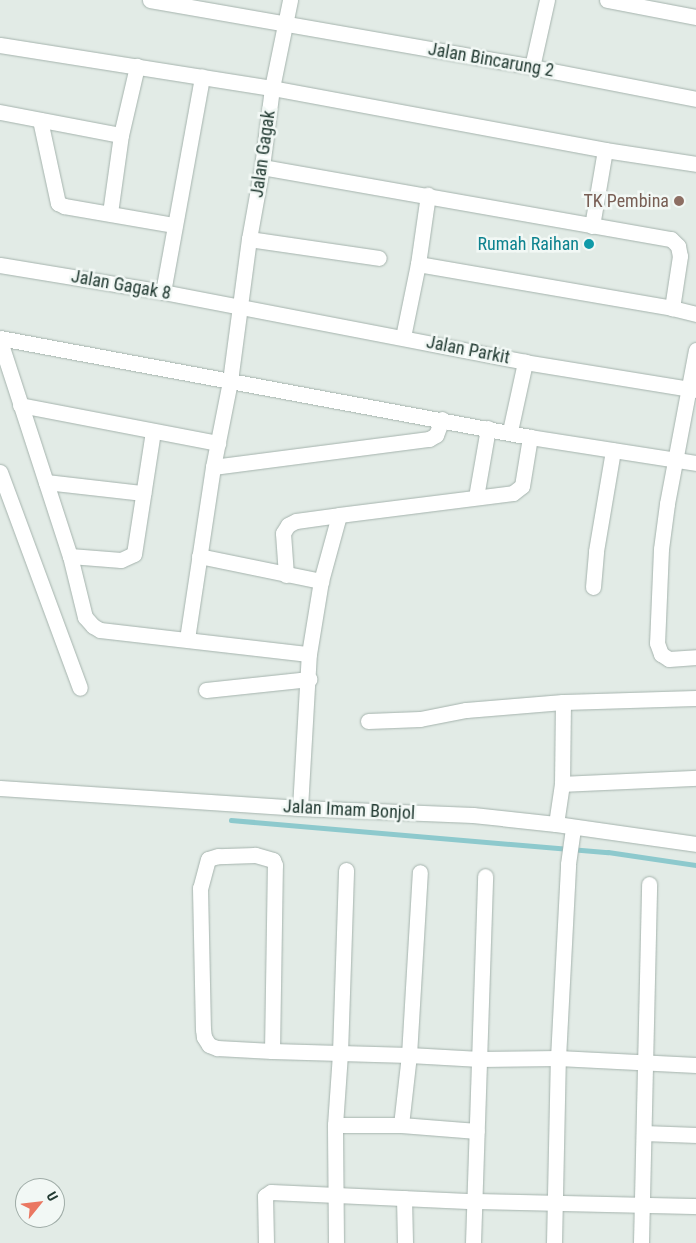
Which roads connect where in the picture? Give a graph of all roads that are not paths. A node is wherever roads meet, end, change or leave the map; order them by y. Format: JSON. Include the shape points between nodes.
{"nodes":[{"id":1,"x":150,"y":0,"type":"edge"},
{"id":2,"x":290,"y":0,"type":"edge"},
{"id":3,"x":547,"y":0,"type":"edge"},
{"id":4,"x":607,"y":0,"type":"edge"},
{"id":5,"x":696,"y":16,"type":"edge"},
{"id":6,"x":285,"y":23,"type":"junction"},
{"id":7,"x":0,"y":44,"type":"edge"},
{"id":8,"x":137,"y":66,"type":"junction"},
{"id":9,"x":532,"y":67,"type":"junction"},
{"id":10,"x":202,"y":77,"type":"junction"},
{"id":11,"x":272,"y":88,"type":"junction"},
{"id":12,"x":696,"y":99,"type":"edge"},
{"id":13,"x":0,"y":112,"type":"edge"},
{"id":14,"x":40,"y":120,"type":"junction"},
{"id":15,"x":121,"y":135,"type":"junction"},
{"id":16,"x":605,"y":150,"type":"junction"},
{"id":17,"x":696,"y":164,"type":"edge"},
{"id":18,"x":262,"y":167,"type":"junction"},
{"id":19,"x":428,"y":195,"type":"junction"},
{"id":20,"x":110,"y":213,"type":"junction"},
{"id":21,"x":174,"y":225,"type":"junction"},
{"id":22,"x":592,"y":226,"type":"junction"},
{"id":23,"x":248,"y":239,"type":"junction"},
{"id":24,"x":379,"y":258,"type":"dead end"},
{"id":25,"x":418,"y":264,"type":"junction"},
{"id":26,"x":0,"y":265,"type":"edge"},
{"id":27,"x":163,"y":292,"type":"junction"},
{"id":28,"x":241,"y":308,"type":"junction"},
{"id":29,"x":672,"y":308,"type":"junction"},
{"id":30,"x":696,"y":314,"type":"edge"},
{"id":31,"x":403,"y":337,"type":"junction"},
{"id":32,"x":0,"y":340,"type":"edge"},
{"id":33,"x":696,"y":350,"type":"edge"},
{"id":34,"x":525,"y":362,"type":"junction"},
{"id":35,"x":230,"y":381,"type":"junction"},
{"id":36,"x":692,"y":389,"type":"edge"},
{"id":37,"x":20,"y":405,"type":"junction"},
{"id":38,"x":442,"y":420,"type":"junction"},
{"id":39,"x":488,"y":428,"type":"junction"},
{"id":40,"x":153,"y":431,"type":"junction"},
{"id":41,"x":510,"y":431,"type":"junction"},
{"id":42,"x":530,"y":437,"type":"junction"},
{"id":43,"x":218,"y":444,"type":"junction"},
{"id":44,"x":613,"y":450,"type":"junction"},
{"id":45,"x":675,"y":459,"type":"junction"},
{"id":46,"x":696,"y":463,"type":"edge"},
{"id":47,"x":214,"y":466,"type":"junction"},
{"id":48,"x":0,"y":472,"type":"edge"},
{"id":49,"x":46,"y":482,"type":"junction"},
{"id":50,"x":143,"y":494,"type":"junction"},
{"id":51,"x":476,"y":497,"type":"junction"},
{"id":52,"x":339,"y":515,"type":"junction"},
{"id":53,"x":70,"y":556,"type":"junction"},
{"id":54,"x":200,"y":556,"type":"junction"},
{"id":55,"x":286,"y":575,"type":"junction"},
{"id":56,"x":321,"y":581,"type":"junction"},
{"id":57,"x":593,"y":587,"type":"dead end"},
{"id":58,"x":187,"y":639,"type":"junction"},
{"id":59,"x":309,"y":654,"type":"junction"},
{"id":60,"x":696,"y":657,"type":"edge"},
{"id":61,"x":309,"y":679,"type":"junction"},
{"id":62,"x":80,"y":688,"type":"dead end"},
{"id":63,"x":206,"y":690,"type":"dead end"},
{"id":64,"x":696,"y":698,"type":"edge"},
{"id":65,"x":563,"y":702,"type":"junction"},
{"id":66,"x":368,"y":721,"type":"dead end"},
{"id":67,"x":696,"y":778,"type":"edge"},
{"id":68,"x":562,"y":784,"type":"junction"},
{"id":69,"x":0,"y":788,"type":"edge"},
{"id":70,"x":300,"y":808,"type":"junction"},
{"id":71,"x":556,"y":824,"type":"junction"},
{"id":72,"x":573,"y":827,"type":"junction"},
{"id":73,"x":696,"y":844,"type":"edge"},
{"id":74,"x":346,"y":870,"type":"dead end"},
{"id":75,"x":420,"y":872,"type":"dead end"},
{"id":76,"x":484,"y":876,"type":"dead end"},
{"id":77,"x":648,"y":884,"type":"dead end"},
{"id":78,"x":272,"y":1051,"type":"junction"},
{"id":79,"x":340,"y":1053,"type":"junction"},
{"id":80,"x":408,"y":1055,"type":"junction"},
{"id":81,"x":558,"y":1058,"type":"junction"},
{"id":82,"x":480,"y":1059,"type":"junction"},
{"id":83,"x":643,"y":1062,"type":"junction"},
{"id":84,"x":696,"y":1065,"type":"edge"},
{"id":85,"x":335,"y":1125,"type":"junction"},
{"id":86,"x":401,"y":1125,"type":"junction"},
{"id":87,"x":477,"y":1132,"type":"junction"},
{"id":88,"x":644,"y":1133,"type":"junction"},
{"id":89,"x":696,"y":1135,"type":"edge"},
{"id":90,"x":336,"y":1194,"type":"junction"},
{"id":91,"x":404,"y":1198,"type":"junction"},
{"id":92,"x":473,"y":1201,"type":"junction"},
{"id":93,"x":555,"y":1201,"type":"junction"},
{"id":94,"x":641,"y":1205,"type":"junction"},
{"id":95,"x":696,"y":1206,"type":"edge"},
{"id":96,"x":266,"y":1243,"type":"edge"},
{"id":97,"x":336,"y":1243,"type":"edge"},
{"id":98,"x":405,"y":1243,"type":"edge"},
{"id":99,"x":473,"y":1243,"type":"edge"},
{"id":100,"x":554,"y":1243,"type":"edge"},
{"id":101,"x":641,"y":1243,"type":"edge"}],
"edges":[{"from":1,"to":6,"type":"street","name":"Jalan Bincarung 2"},
{"from":2,"to":6,"type":"street","name":"Jalan Gagak"},
{"from":3,"to":9,"type":"street"},
{"from":4,"to":5,"type":"street"},
{"from":6,"to":9,"type":"street","name":"Jalan Bincarung 2"},
{"from":6,"to":11,"type":"street","name":"Jalan Gagak"},
{"from":7,"to":8,"type":"street"},
{"from":8,"to":10,"type":"street"},
{"from":8,"to":15,"type":"street"},
{"from":9,"to":12,"type":"street","name":"Jalan Bincarung 2"},
{"from":10,"to":11,"type":"street"},
{"from":10,"to":21,"type":"street"},
{"from":11,"to":16,"type":"street"},
{"from":11,"to":18,"type":"street","name":"Jalan Gagak"},
{"from":13,"to":14,"type":"street"},
{"from":14,"to":15,"type":"street"},
{"from":14,"to":20,"type":"street","via":[[58,203]]},
{"from":15,"to":20,"type":"street"},
{"from":16,"to":17,"type":"street"},
{"from":16,"to":22,"type":"street"},
{"from":18,"to":19,"type":"street"},
{"from":18,"to":23,"type":"street","name":"Jalan Gagak"},
{"from":19,"to":22,"type":"street"},
{"from":19,"to":25,"type":"street"},
{"from":20,"to":21,"type":"street"},
{"from":21,"to":27,"type":"street"},
{"from":22,"to":29,"type":"street","via":[[675,242],[680,256]]},
{"from":23,"to":24,"type":"street"},
{"from":23,"to":28,"type":"street","name":"Jalan Gagak"},
{"from":25,"to":29,"type":"street"},
{"from":25,"to":31,"type":"street"},
{"from":26,"to":27,"type":"street","name":"Jalan Gagak 8"},
{"from":27,"to":28,"type":"street","name":"Jalan Gagak 8"},
{"from":28,"to":31,"type":"street","name":"Jalan Parkit"},
{"from":28,"to":35,"type":"street","name":"Jalan Gagak"},
{"from":29,"to":30,"type":"street"},
{"from":31,"to":34,"type":"street","name":"Jalan Parkit"},
{"from":32,"to":35,"type":"street"},
{"from":32,"to":37,"type":"street"},
{"from":33,"to":36,"type":"street"},
{"from":34,"to":36,"type":"street","name":"Jalan Parkit"},
{"from":34,"to":41,"type":"street"},
{"from":35,"to":38,"type":"street"},
{"from":35,"to":43,"type":"street","name":"Jalan Gagak"},
{"from":36,"to":45,"type":"street"},
{"from":37,"to":40,"type":"street"},
{"from":37,"to":49,"type":"street"},
{"from":38,"to":39,"type":"street"},
{"from":38,"to":47,"type":"street","via":[[436,435],[429,439]]},
{"from":39,"to":41,"type":"street"},
{"from":39,"to":51,"type":"street"},
{"from":40,"to":43,"type":"street"},
{"from":40,"to":50,"type":"street"},
{"from":41,"to":42,"type":"street"},
{"from":42,"to":44,"type":"street"},
{"from":42,"to":51,"type":"street","via":[[519,490]]},
{"from":43,"to":47,"type":"street","name":"Jalan Gagak"},
{"from":44,"to":45,"type":"street"},
{"from":44,"to":57,"type":"street"},
{"from":45,"to":46,"type":"street"},
{"from":45,"to":60,"type":"street","via":[[661,549],[658,643],[661,654],[669,658]]},
{"from":47,"to":54,"type":"street","name":"Jalan Gagak"},
{"from":48,"to":62,"type":"street"},
{"from":49,"to":50,"type":"street"},
{"from":49,"to":53,"type":"street"},
{"from":50,"to":53,"type":"street","via":[[131,557],[121,560]]},
{"from":51,"to":52,"type":"street"},
{"from":52,"to":55,"type":"street","via":[[288,525],[283,533]]},
{"from":52,"to":56,"type":"street"},
{"from":53,"to":58,"type":"street","via":[[85,617],[92,626],[100,630]]},
{"from":54,"to":55,"type":"street"},
{"from":54,"to":58,"type":"street","name":"Jalan Gagak"},
{"from":55,"to":56,"type":"street"},
{"from":56,"to":59,"type":"street"},
{"from":58,"to":59,"type":"street"},
{"from":59,"to":61,"type":"street"},
{"from":61,"to":63,"type":"street"},
{"from":61,"to":70,"type":"street"},
{"from":64,"to":65,"type":"street"},
{"from":65,"to":66,"type":"street","via":[[466,710],[420,719]]},
{"from":65,"to":68,"type":"street"},
{"from":67,"to":68,"type":"street"},
{"from":68,"to":71,"type":"street"},
{"from":69,"to":70,"type":"street","name":"Jalan Imam Bonjol"},
{"from":70,"to":71,"type":"street","name":"Jalan Imam Bonjol","via":[[473,815]]},
{"from":71,"to":72,"type":"street","name":"Jalan Imam Bonjol"},
{"from":72,"to":73,"type":"street","name":"Jalan Imam Bonjol"},
{"from":72,"to":81,"type":"street","via":[[568,864]]},
{"from":74,"to":79,"type":"street"},
{"from":75,"to":80,"type":"street"},
{"from":76,"to":82,"type":"street"},
{"from":77,"to":83,"type":"street"},
{"from":78,"to":78,"type":"street","via":[[216,1048],[209,1045],[204,1037],[200,888],[208,859],[255,854],[273,860],[275,865]]},
{"from":78,"to":79,"type":"street"},
{"from":79,"to":80,"type":"street"},
{"from":79,"to":85,"type":"street"},
{"from":80,"to":82,"type":"street"},
{"from":80,"to":86,"type":"street"},
{"from":81,"to":82,"type":"street"},
{"from":81,"to":83,"type":"street"},
{"from":81,"to":93,"type":"street"},
{"from":82,"to":87,"type":"street"},
{"from":83,"to":84,"type":"street"},
{"from":83,"to":88,"type":"street"},
{"from":85,"to":86,"type":"street"},
{"from":85,"to":90,"type":"street"},
{"from":86,"to":87,"type":"street"},
{"from":87,"to":92,"type":"street"},
{"from":88,"to":89,"type":"street"},
{"from":88,"to":94,"type":"street"},
{"from":90,"to":91,"type":"street"},
{"from":90,"to":96,"type":"street","via":[[266,1194]]},
{"from":90,"to":97,"type":"street"},
{"from":91,"to":92,"type":"street"},
{"from":91,"to":98,"type":"street"},
{"from":92,"to":93,"type":"street"},
{"from":92,"to":99,"type":"street"},
{"from":93,"to":94,"type":"street"},
{"from":93,"to":100,"type":"street"},
{"from":94,"to":95,"type":"street"},
{"from":94,"to":101,"type":"street"}]}
